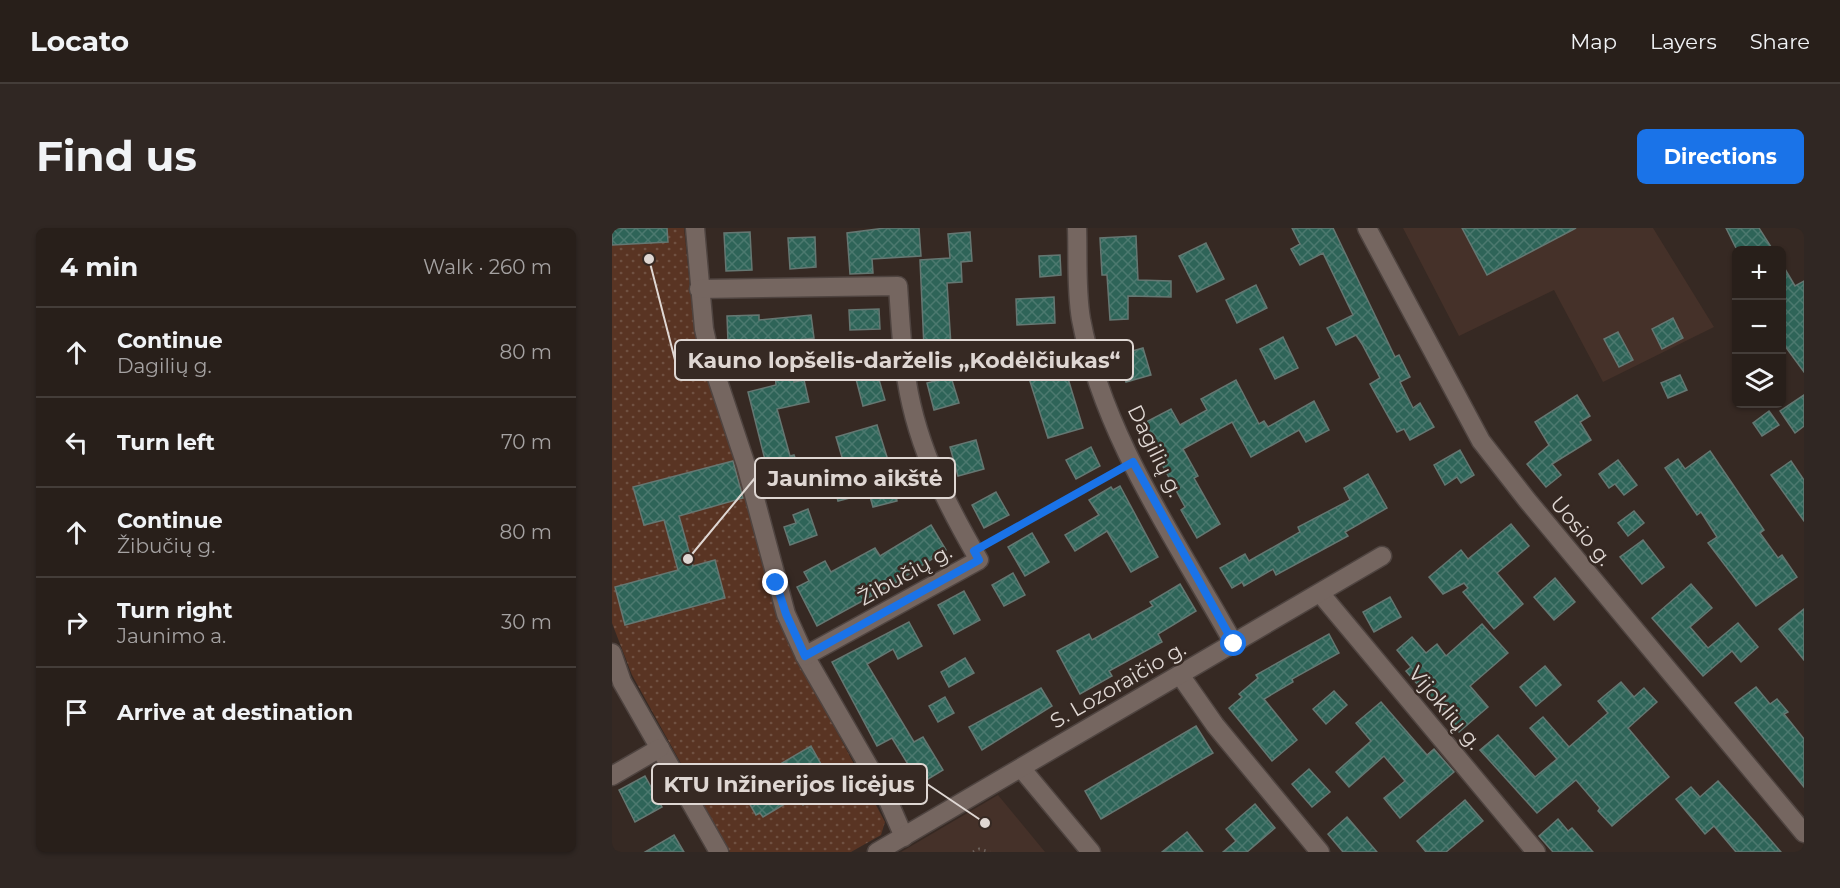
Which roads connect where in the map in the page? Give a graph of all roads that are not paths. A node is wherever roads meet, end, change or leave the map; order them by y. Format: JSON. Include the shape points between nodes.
{"nodes":[{"id":1,"x":695,"y":228,"type":"edge"},
{"id":2,"x":1077,"y":228,"type":"edge"},
{"id":3,"x":1367,"y":228,"type":"edge"},
{"id":4,"x":699,"y":289,"type":"junction"},
{"id":5,"x":1382,"y":556,"type":"dead end"},
{"id":6,"x":1320,"y":593,"type":"junction"},
{"id":7,"x":1234,"y":644,"type":"junction"},
{"id":8,"x":612,"y":653,"type":"edge"},
{"id":9,"x":805,"y":656,"type":"junction"},
{"id":10,"x":1180,"y":675,"type":"junction"},
{"id":11,"x":660,"y":748,"type":"junction"},
{"id":12,"x":1021,"y":768,"type":"junction"},
{"id":13,"x":612,"y":776,"type":"edge"},
{"id":14,"x":1804,"y":833,"type":"edge"},
{"id":15,"x":904,"y":837,"type":"junction"},
{"id":16,"x":719,"y":852,"type":"edge"},
{"id":17,"x":877,"y":852,"type":"edge"},
{"id":18,"x":1091,"y":852,"type":"edge"},
{"id":19,"x":1320,"y":852,"type":"edge"},
{"id":20,"x":1536,"y":852,"type":"edge"}],
"edges":[{"from":1,"to":4,"type":"street"},
{"from":2,"to":7,"type":"street","name":"Dagilių g.","via":[[1081,318],[1102,393],[1133,462]]},
{"from":3,"to":14,"type":"street","name":"Uosio g.","via":[[1481,441]]},
{"from":4,"to":9,"type":"street","via":[[711,360],[746,465],[776,583]]},
{"from":4,"to":9,"type":"street","name":"Žibučių g.","via":[[898,286],[905,370],[925,451],[948,507],[979,560]]},
{"from":5,"to":6,"type":"street","name":"S. Lozoraičio g."},
{"from":6,"to":7,"type":"street","name":"S. Lozoraičio g."},
{"from":6,"to":20,"type":"street","name":"Vijoklių g."},
{"from":7,"to":10,"type":"street","name":"S. Lozoraičio g."},
{"from":8,"to":11,"type":"street","via":[[622,682]]},
{"from":9,"to":15,"type":"street","via":[[887,798]]},
{"from":10,"to":12,"type":"street","name":"S. Lozoraičio g."},
{"from":10,"to":19,"type":"street","via":[[1215,725]]},
{"from":11,"to":13,"type":"street"},
{"from":11,"to":16,"type":"street"},
{"from":12,"to":15,"type":"street","name":"S. Lozoraičio g."},
{"from":12,"to":18,"type":"street"},
{"from":15,"to":17,"type":"street","name":"S. Lozoraičio g."}]}
